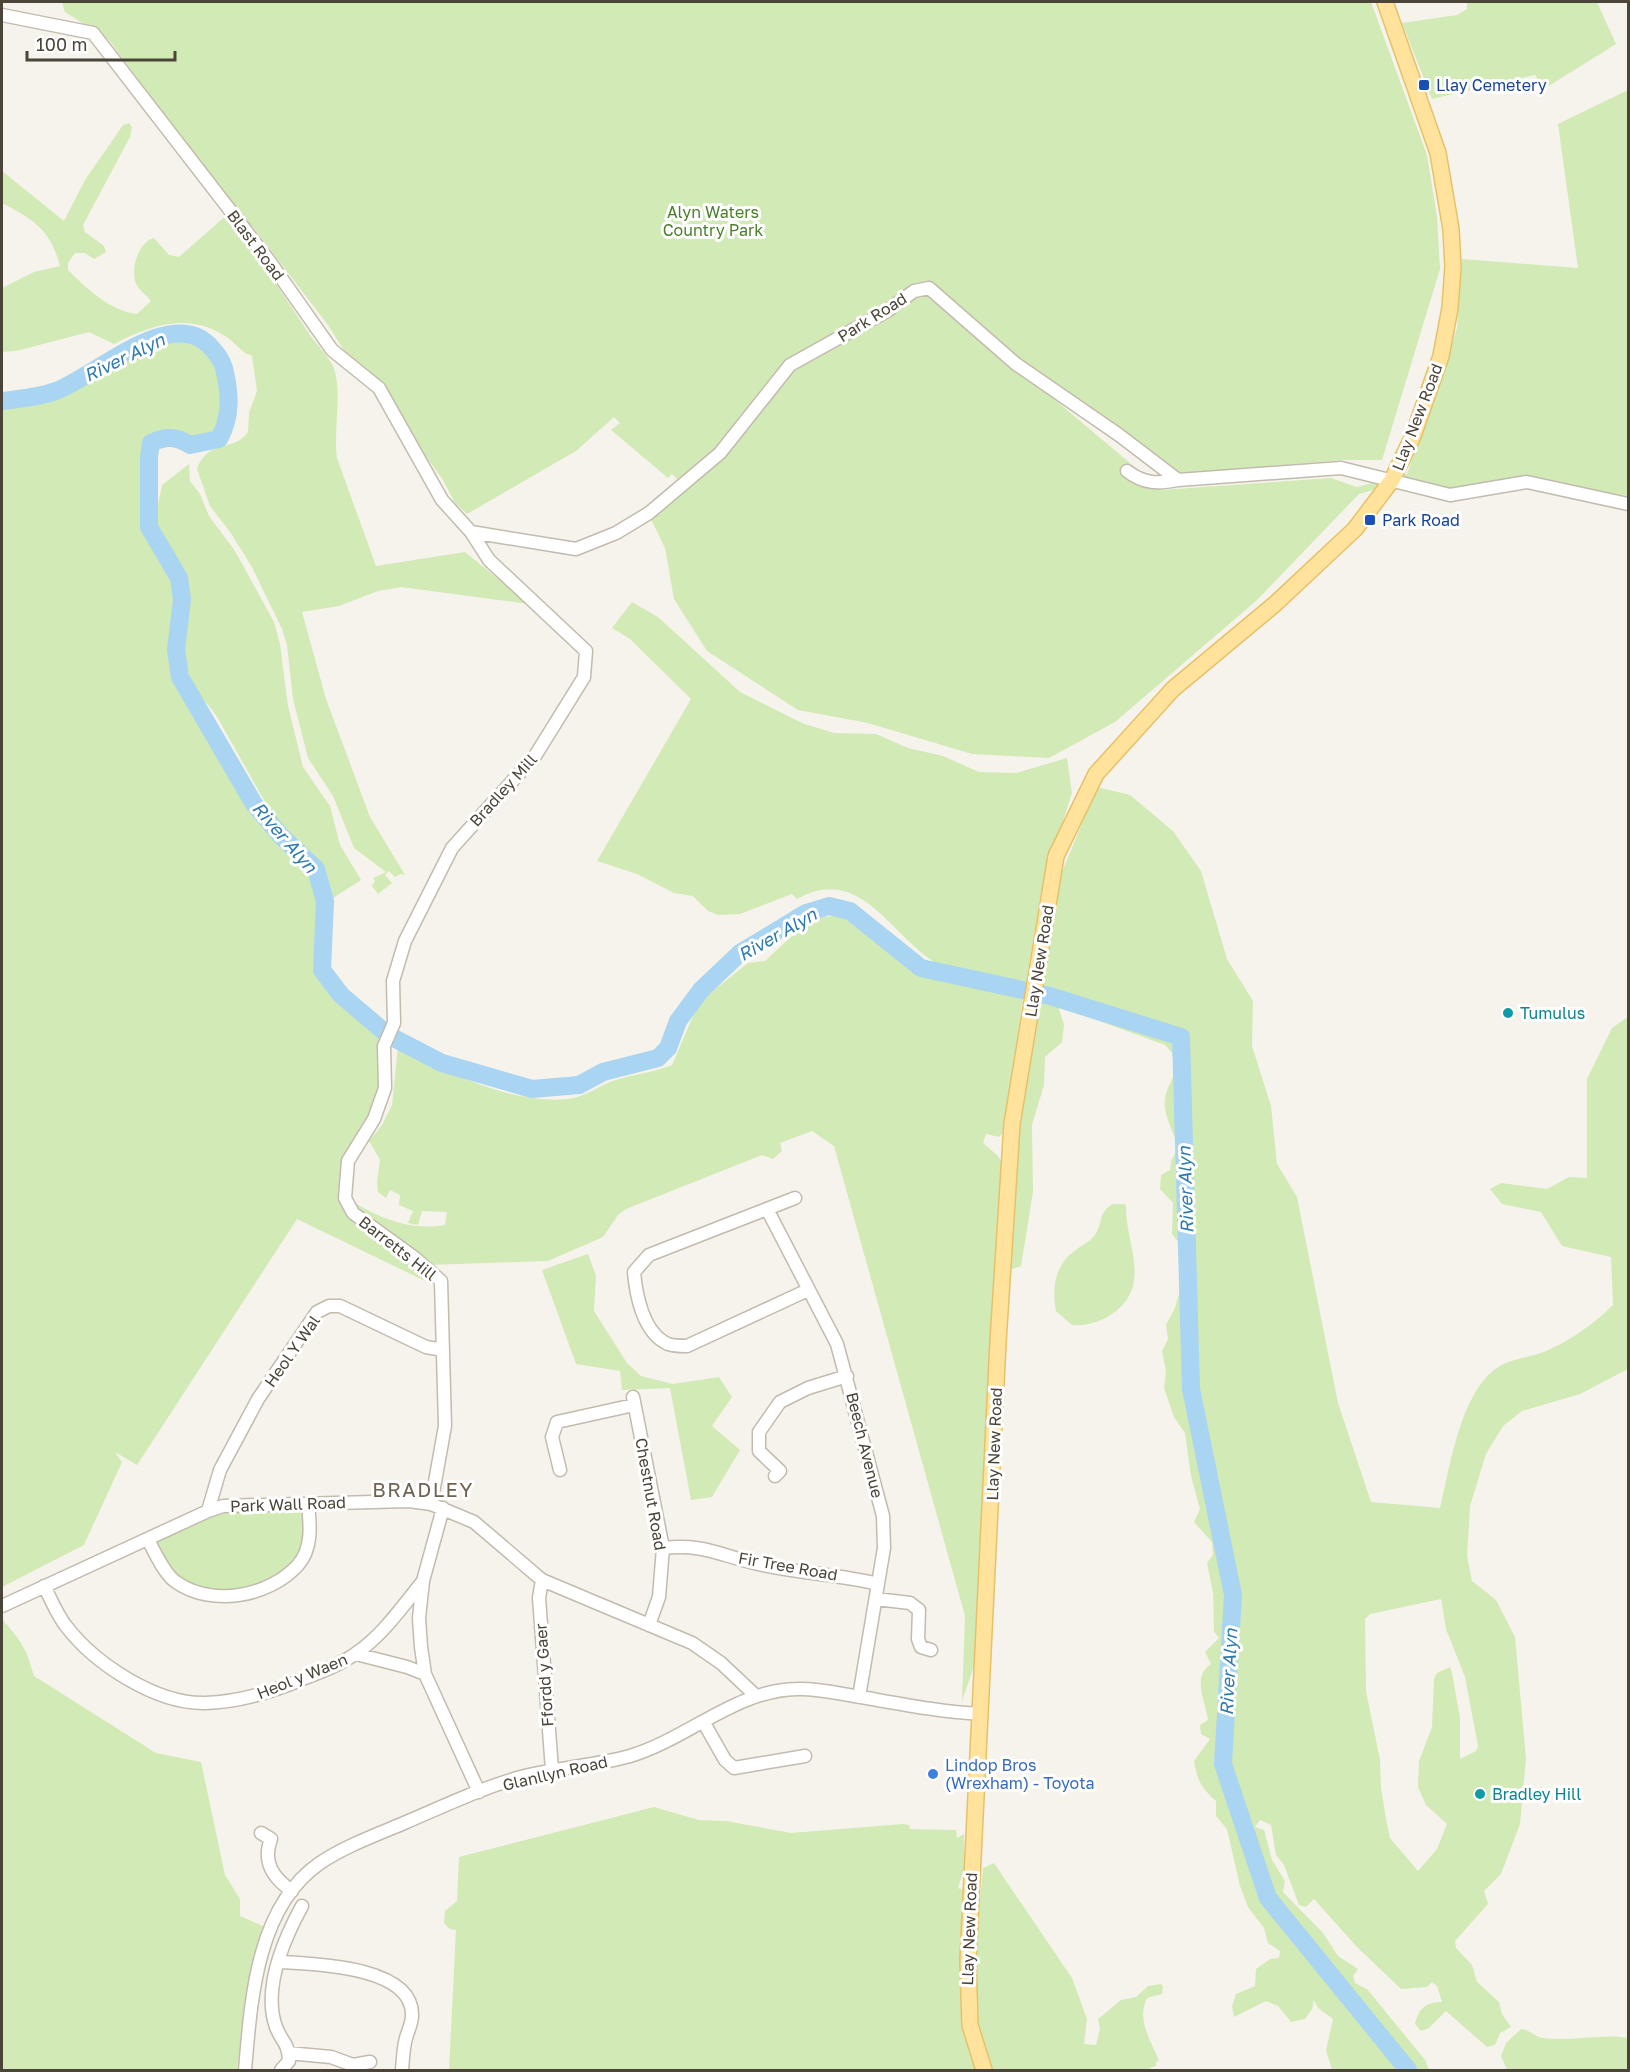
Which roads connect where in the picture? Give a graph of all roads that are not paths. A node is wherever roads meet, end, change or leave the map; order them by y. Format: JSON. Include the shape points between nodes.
{"nodes":[{"id":1,"x":1385,"y":2,"type":"edge"},
{"id":2,"x":2,"y":15,"type":"edge"},
{"id":3,"x":1127,"y":471,"type":"dead end"},
{"id":4,"x":1178,"y":480,"type":"junction"},
{"id":5,"x":1392,"y":480,"type":"junction"},
{"id":6,"x":1629,"y":504,"type":"edge"},
{"id":7,"x":471,"y":532,"type":"junction"},
{"id":8,"x":385,"y":1088,"type":"joint"},
{"id":9,"x":795,"y":1198,"type":"dead end"},
{"id":10,"x":767,"y":1209,"type":"junction"},
{"id":11,"x":808,"y":1290,"type":"junction"},
{"id":12,"x":443,"y":1350,"type":"junction"},
{"id":13,"x":848,"y":1376,"type":"junction"},
{"id":14,"x":561,"y":1466,"type":"dead end"},
{"id":15,"x":780,"y":1471,"type":"dead end"},
{"id":16,"x":308,"y":1504,"type":"junction"},
{"id":17,"x":437,"y":1506,"type":"junction"},
{"id":18,"x":208,"y":1510,"type":"junction"},
{"id":19,"x":148,"y":1540,"type":"junction"},
{"id":20,"x":663,"y":1548,"type":"junction"},
{"id":21,"x":542,"y":1580,"type":"junction"},
{"id":22,"x":423,"y":1581,"type":"junction"},
{"id":23,"x":878,"y":1584,"type":"junction"},
{"id":24,"x":44,"y":1586,"type":"junction"},
{"id":25,"x":876,"y":1599,"type":"junction"},
{"id":26,"x":2,"y":1606,"type":"edge"},
{"id":27,"x":650,"y":1625,"type":"junction"},
{"id":28,"x":931,"y":1650,"type":"dead end"},
{"id":29,"x":356,"y":1654,"type":"junction"},
{"id":30,"x":425,"y":1674,"type":"junction"},
{"id":31,"x":755,"y":1695,"type":"junction"},
{"id":32,"x":859,"y":1697,"type":"junction"},
{"id":33,"x":981,"y":1714,"type":"junction"},
{"id":34,"x":704,"y":1723,"type":"junction"},
{"id":35,"x":805,"y":1756,"type":"dead end"},
{"id":36,"x":552,"y":1770,"type":"junction"},
{"id":37,"x":479,"y":1792,"type":"junction"},
{"id":38,"x":270,"y":1836,"type":"dead end"},
{"id":39,"x":292,"y":1891,"type":"junction"},
{"id":40,"x":302,"y":1906,"type":"dead end"},
{"id":41,"x":279,"y":1962,"type":"junction"},
{"id":42,"x":288,"y":2053,"type":"junction"},
{"id":43,"x":370,"y":2062,"type":"dead end"},
{"id":44,"x":245,"y":2070,"type":"edge"},
{"id":45,"x":281,"y":2070,"type":"edge"},
{"id":46,"x":402,"y":2070,"type":"edge"},
{"id":47,"x":984,"y":2070,"type":"edge"}],
"edges":[{"from":1,"to":5,"type":"main road","name":"Llay New Road","via":[[1438,153],[1450,219],[1453,267],[1441,356],[1413,436]]},
{"from":2,"to":7,"type":"street","name":"Blast Road","via":[[93,33],[333,350],[379,388],[442,500]]},
{"from":3,"to":4,"type":"street","via":[[1138,480],[1158,484]]},
{"from":4,"to":5,"type":"street","via":[[1341,468]]},
{"from":4,"to":7,"type":"street","name":"Park Road","via":[[1016,364],[929,288],[914,291],[887,311],[790,365],[720,453],[649,513],[616,533],[576,549]]},
{"from":5,"to":6,"type":"street","via":[[1450,495],[1527,482]]},
{"from":5,"to":33,"type":"main road","name":"Llay New Road","via":[[1355,529],[1275,604],[1173,689],[1096,774],[1056,856],[1012,1124]]},
{"from":7,"to":8,"type":"street","name":"Bradley Mill","via":[[489,560],[586,651],[584,677],[535,756],[452,848],[405,941],[393,981],[394,1023],[384,1046]]},
{"from":8,"to":12,"type":"street","name":"Barretts Hill","via":[[374,1119],[348,1161],[345,1198],[353,1213],[441,1281]]},
{"from":9,"to":10,"type":"street"},
{"from":10,"to":11,"type":"street","name":"Beech Avenue"},
{"from":10,"to":11,"type":"street","via":[[649,1255],[634,1272],[637,1296],[652,1330],[668,1344],[687,1346]]},
{"from":11,"to":13,"type":"street","name":"Beech Avenue","via":[[837,1344]]},
{"from":12,"to":17,"type":"street","via":[[445,1426]]},
{"from":12,"to":18,"type":"street","name":"Heol Y Wal","via":[[426,1347],[340,1306],[328,1306],[317,1312],[258,1400],[220,1470]]},
{"from":13,"to":15,"type":"street","via":[[808,1388],[780,1402],[764,1424],[759,1432],[759,1451]]},
{"from":13,"to":23,"type":"street","name":"Beech Avenue","via":[[883,1516],[884,1548]]},
{"from":14,"to":20,"type":"street","name":"Chestnut Road","via":[[552,1437],[557,1422],[634,1401]]},
{"from":16,"to":17,"type":"street","name":"Park Wall Road","via":[[409,1501]]},
{"from":16,"to":18,"type":"street","name":"Park Wall Road","via":[[223,1506]]},
{"from":16,"to":19,"type":"street","via":[[312,1532],[299,1564],[269,1586],[232,1597],[203,1593],[175,1581]]},
{"from":17,"to":21,"type":"street","name":"Park Wall Road","via":[[474,1522]]},
{"from":17,"to":22,"type":"street"},
{"from":18,"to":19,"type":"street","name":"Park Wall Road"},
{"from":19,"to":24,"type":"street","name":"Park Wall Road"},
{"from":20,"to":23,"type":"street","name":"Fir Tree Road","via":[[708,1548],[755,1563]]},
{"from":20,"to":27,"type":"street","name":"Chestnut Road","via":[[659,1597]]},
{"from":21,"to":27,"type":"street","name":"Park Wall Road"},
{"from":21,"to":36,"type":"street","name":"Ffordd y Gaer","via":[[539,1598]]},
{"from":22,"to":29,"type":"street","name":"Heol y Waen"},
{"from":22,"to":30,"type":"street","via":[[419,1618]]},
{"from":23,"to":25,"type":"street","name":"Beech Avenue"},
{"from":24,"to":26,"type":"street","name":"Park Wall Road"},
{"from":24,"to":29,"type":"street","name":"Heol y Waen","via":[[65,1626],[96,1656],[130,1681],[165,1696],[203,1703],[240,1699],[278,1689]]},
{"from":25,"to":28,"type":"street","via":[[910,1603],[919,1610],[918,1639],[921,1647]]},
{"from":25,"to":32,"type":"street","name":"Beech Avenue"},
{"from":27,"to":31,"type":"street","name":"Park Wall Road","via":[[706,1651]]},
{"from":29,"to":30,"type":"street","name":"Heol y Waen"},
{"from":30,"to":37,"type":"street"},
{"from":31,"to":32,"type":"street","name":"Glanllyn Road","via":[[798,1689]]},
{"from":31,"to":34,"type":"street","name":"Glanllyn Road"},
{"from":32,"to":33,"type":"street","name":"Glanllyn Road"},
{"from":33,"to":47,"type":"main road","name":"Llay New Road","via":[[969,1893],[967,2004],[969,2025]]},
{"from":34,"to":35,"type":"street","via":[[725,1760],[734,1768]]},
{"from":34,"to":36,"type":"street","name":"Glanllyn Road","via":[[656,1748],[627,1757]]},
{"from":36,"to":37,"type":"street","name":"Glanllyn Road"},
{"from":37,"to":39,"type":"street","name":"Glanllyn Road","via":[[336,1854],[309,1872]]},
{"from":38,"to":39,"type":"street","via":[[269,1865],[278,1882]]},
{"from":39,"to":44,"type":"street","name":"Glanllyn Road","via":[[271,1928],[260,1959],[252,1993]]},
{"from":40,"to":41,"type":"street","via":[[286,1936]]},
{"from":41,"to":42,"type":"street","via":[[272,1994],[276,2027],[288,2045]]},
{"from":41,"to":46,"type":"street","via":[[322,1964],[363,1973],[389,1980],[407,1994],[412,2016]]},
{"from":42,"to":43,"type":"street","via":[[331,2057],[353,2065]]},
{"from":42,"to":45,"type":"street","via":[[289,2061]]}]}
